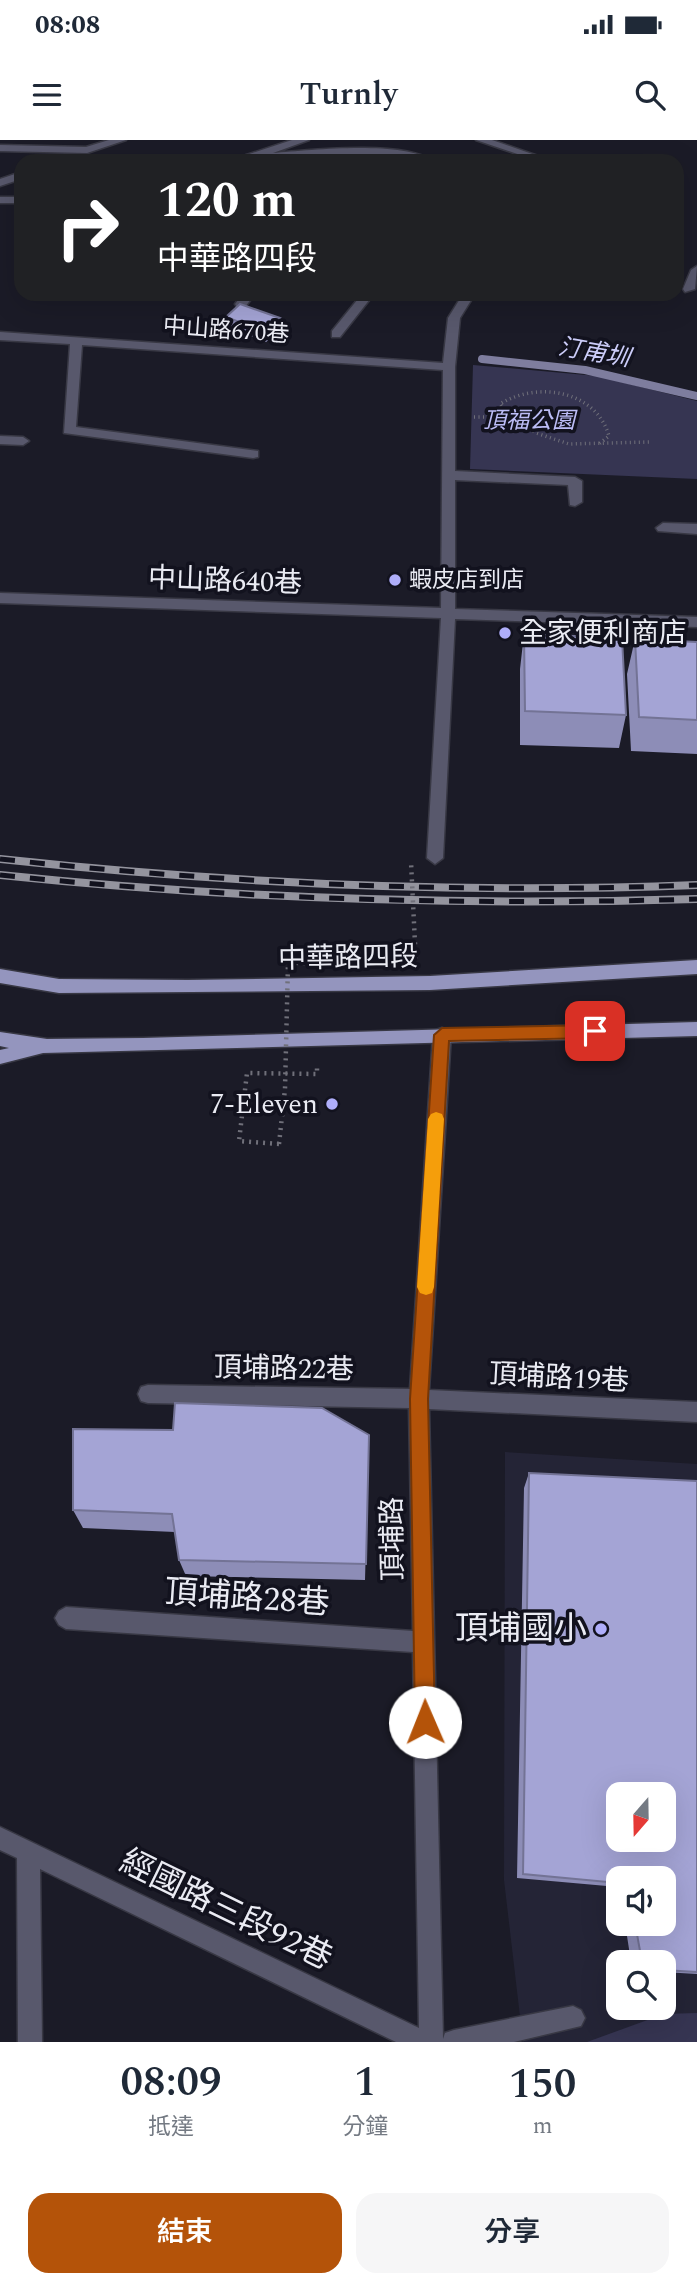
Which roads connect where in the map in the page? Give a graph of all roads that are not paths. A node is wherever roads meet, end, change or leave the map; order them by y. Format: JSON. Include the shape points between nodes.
{"nodes":[{"id":1,"x":121,"y":140,"type":"edge"},
{"id":2,"x":304,"y":140,"type":"edge"},
{"id":3,"x":481,"y":140,"type":"edge"},
{"id":4,"x":0,"y":148,"type":"edge"},
{"id":5,"x":87,"y":149,"type":"junction"},
{"id":6,"x":75,"y":154,"type":"edge"},
{"id":7,"x":261,"y":154,"type":"edge"},
{"id":8,"x":360,"y":154,"type":"edge"},
{"id":9,"x":402,"y":154,"type":"edge"},
{"id":10,"x":526,"y":154,"type":"edge"},
{"id":11,"x":0,"y":166,"type":"edge"},
{"id":12,"x":4,"y":182,"type":"edge"},
{"id":13,"x":697,"y":270,"type":"edge"},
{"id":14,"x":688,"y":289,"type":"edge"},
{"id":15,"x":362,"y":301,"type":"edge"},
{"id":16,"x":465,"y":301,"type":"edge"},
{"id":17,"x":336,"y":334,"type":"dead end"},
{"id":18,"x":0,"y":336,"type":"edge"},
{"id":19,"x":76,"y":342,"type":"junction"},
{"id":20,"x":449,"y":367,"type":"junction"},
{"id":21,"x":0,"y":440,"type":"edge"},
{"id":22,"x":23,"y":441,"type":"dead end"},
{"id":23,"x":253,"y":454,"type":"dead end"},
{"id":24,"x":449,"y":475,"type":"junction"},
{"id":25,"x":575,"y":502,"type":"dead end"},
{"id":26,"x":663,"y":528,"type":"dead end"},
{"id":27,"x":697,"y":530,"type":"edge"},
{"id":28,"x":0,"y":598,"type":"edge"},
{"id":29,"x":449,"y":613,"type":"junction"},
{"id":30,"x":697,"y":622,"type":"edge"},
{"id":31,"x":435,"y":858,"type":"dead end"},
{"id":32,"x":697,"y":967,"type":"edge"},
{"id":33,"x":0,"y":976,"type":"edge"},
{"id":34,"x":697,"y":1028,"type":"edge"},
{"id":35,"x":442,"y":1035,"type":"junction"},
{"id":36,"x":0,"y":1039,"type":"edge"},
{"id":37,"x":47,"y":1046,"type":"junction"},
{"id":38,"x":0,"y":1057,"type":"edge"},
{"id":39,"x":148,"y":1394,"type":"dead end"},
{"id":40,"x":419,"y":1399,"type":"junction"},
{"id":41,"x":697,"y":1412,"type":"edge"},
{"id":42,"x":66,"y":1618,"type":"dead end"},
{"id":43,"x":423,"y":1642,"type":"junction"},
{"id":44,"x":0,"y":1838,"type":"edge"},
{"id":45,"x":28,"y":1850,"type":"junction"},
{"id":46,"x":573,"y":2018,"type":"dead end"},
{"id":47,"x":30,"y":2042,"type":"edge"},
{"id":48,"x":422,"y":2042,"type":"edge"},
{"id":49,"x":431,"y":2042,"type":"edge"},
{"id":50,"x":454,"y":2042,"type":"edge"}],
"edges":[{"from":1,"to":5,"type":"street"},
{"from":2,"to":7,"type":"street"},
{"from":3,"to":10,"type":"street"},
{"from":4,"to":5,"type":"street"},
{"from":5,"to":6,"type":"street"},
{"from":8,"to":9,"type":"street"},
{"from":11,"to":12,"type":"street"},
{"from":13,"to":14,"type":"street"},
{"from":15,"to":17,"type":"street"},
{"from":16,"to":20,"type":"street","via":[[454,318]]},
{"from":18,"to":19,"type":"street","name":"中山路670巷"},
{"from":19,"to":20,"type":"street","name":"中山路670巷"},
{"from":19,"to":23,"type":"street","via":[[69,430]]},
{"from":20,"to":24,"type":"street"},
{"from":21,"to":22,"type":"street"},
{"from":24,"to":25,"type":"street","via":[[575,481]]},
{"from":24,"to":29,"type":"street"},
{"from":26,"to":27,"type":"street"},
{"from":28,"to":29,"type":"street","name":"中山路640巷"},
{"from":29,"to":30,"type":"street","name":"中山路640巷"},
{"from":29,"to":31,"type":"street"},
{"from":32,"to":33,"type":"main road","name":"中華路四段","via":[[430,984],[59,986]]},
{"from":34,"to":35,"type":"main road"},
{"from":35,"to":37,"type":"main road"},
{"from":35,"to":40,"type":"street","name":"頂埔路"},
{"from":36,"to":37,"type":"main road"},
{"from":37,"to":38,"type":"main road"},
{"from":39,"to":40,"type":"street","name":"頂埔路22巷"},
{"from":40,"to":41,"type":"street","name":"頂埔路19巷"},
{"from":40,"to":43,"type":"street","name":"頂埔路"},
{"from":42,"to":43,"type":"street","name":"頂埔路28巷"},
{"from":43,"to":49,"type":"street","name":"頂埔路"},
{"from":44,"to":45,"type":"street","name":"經國路三段92巷"},
{"from":45,"to":47,"type":"street"},
{"from":45,"to":48,"type":"street","name":"經國路三段92巷"},
{"from":46,"to":50,"type":"street"}]}
